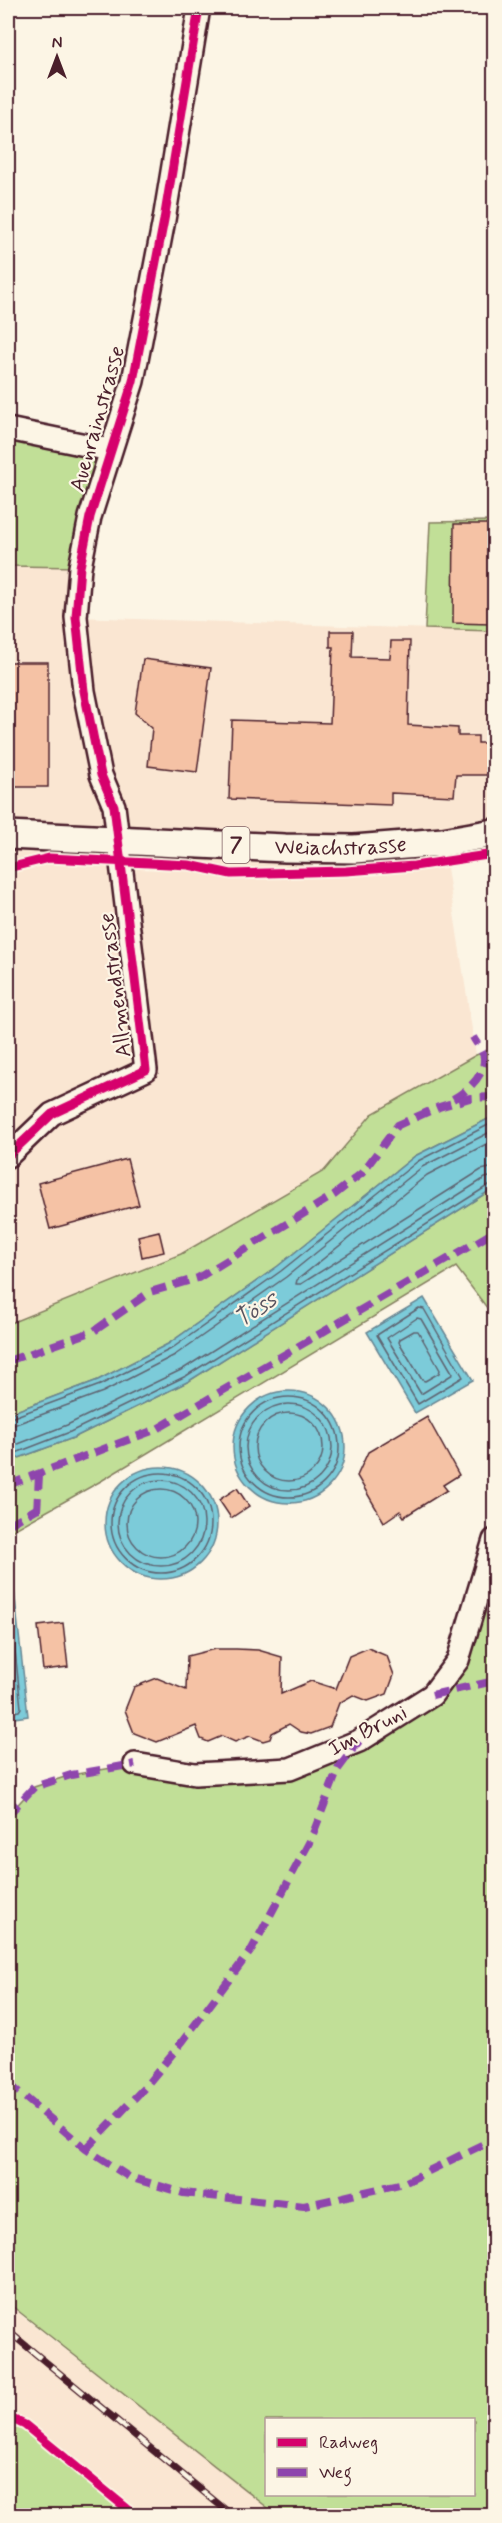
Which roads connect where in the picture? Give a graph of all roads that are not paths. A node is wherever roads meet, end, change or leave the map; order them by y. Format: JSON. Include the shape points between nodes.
{"nodes":[{"id":1,"x":199,"y":8,"type":"edge"},
{"id":2,"x":8,"y":429,"type":"edge"},
{"id":3,"x":110,"y":450,"type":"junction"},
{"id":4,"x":495,"y":833,"type":"edge"},
{"id":5,"x":8,"y":835,"type":"edge"},
{"id":6,"x":118,"y":839,"type":"junction"},
{"id":7,"x":8,"y":1156,"type":"edge"},
{"id":8,"x":495,"y":1540,"type":"edge"},
{"id":9,"x":135,"y":1764,"type":"dead end"}],
"edges":[{"from":1,"to":3,"type":"street","name":"Auenrainstrasse","via":[[133,381]]},
{"from":2,"to":3,"type":"street"},
{"from":3,"to":6,"type":"street","name":"Auenrainstrasse","via":[[90,517],[76,617],[84,692],[101,775],[114,807]]},
{"from":4,"to":6,"type":"main road","name":"Weiachstrasse","number":"7","via":[[443,842],[354,849]]},
{"from":5,"to":6,"type":"main road","name":"Weiachstrasse","number":"7"},
{"from":6,"to":7,"type":"street","name":"Allmendstrasse","via":[[146,1070],[52,1114]]},
{"from":8,"to":9,"type":"street","name":"Im Bruni","via":[[458,1660],[432,1695],[359,1741],[290,1769],[195,1774]]}]}
